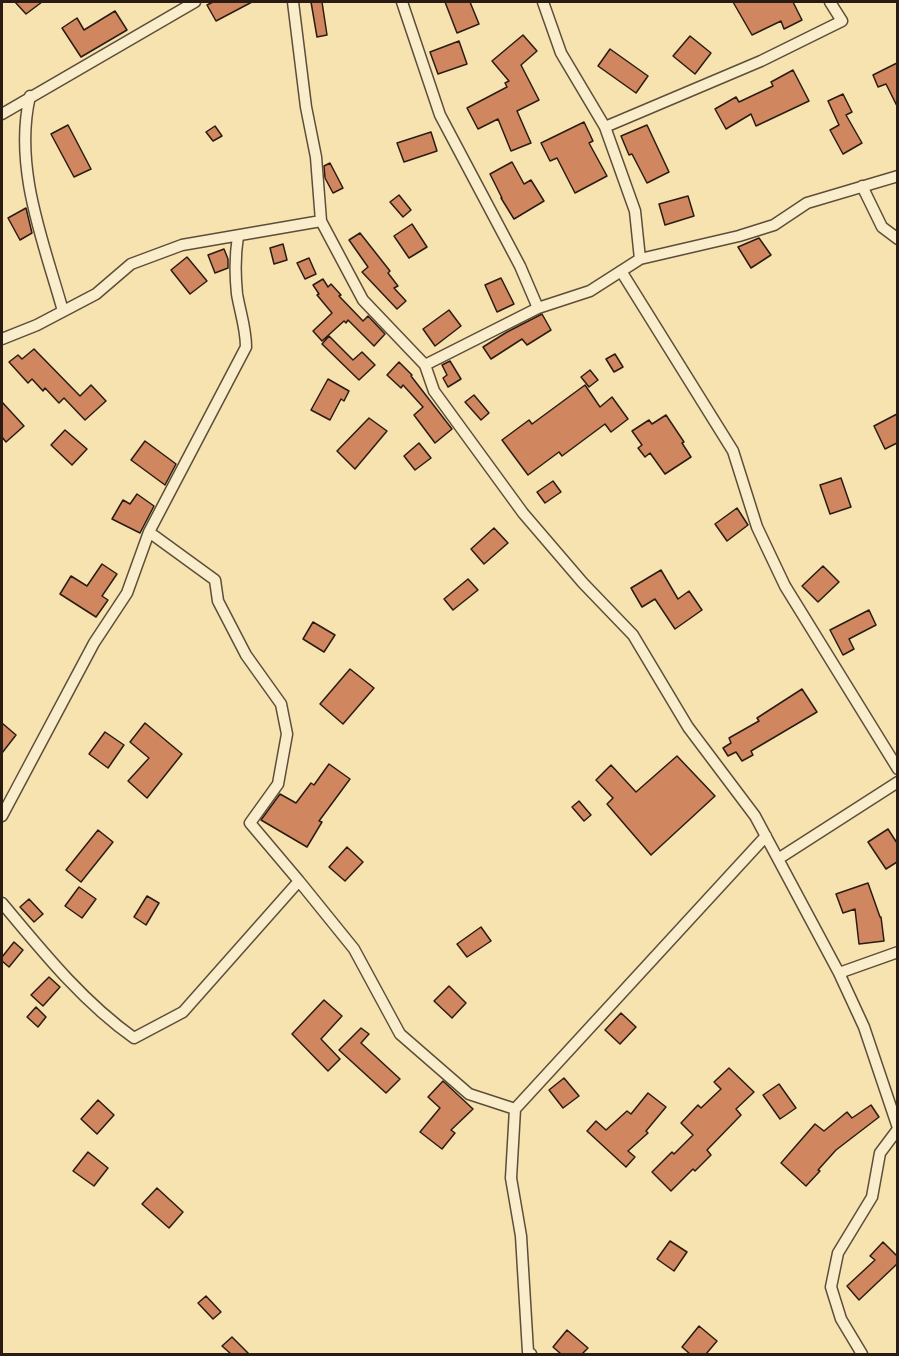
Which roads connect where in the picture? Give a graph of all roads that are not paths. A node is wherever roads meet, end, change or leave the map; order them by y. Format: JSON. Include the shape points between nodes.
{"nodes":[{"id":1,"x":195,"y":2,"type":"edge"},
{"id":2,"x":292,"y":2,"type":"edge"},
{"id":3,"x":402,"y":2,"type":"edge"},
{"id":4,"x":545,"y":2,"type":"edge"},
{"id":5,"x":830,"y":2,"type":"edge"},
{"id":6,"x":30,"y":96,"type":"junction"},
{"id":7,"x":2,"y":114,"type":"edge"},
{"id":8,"x":605,"y":127,"type":"junction"},
{"id":9,"x":897,"y":176,"type":"edge"},
{"id":10,"x":862,"y":186,"type":"junction"},
{"id":11,"x":321,"y":221,"type":"junction"},
{"id":12,"x":238,"y":236,"type":"junction"},
{"id":13,"x":897,"y":239,"type":"edge"},
{"id":14,"x":640,"y":258,"type":"junction"},
{"id":15,"x":621,"y":271,"type":"junction"},
{"id":16,"x":538,"y":308,"type":"junction"},
{"id":17,"x":63,"y":311,"type":"junction"},
{"id":18,"x":2,"y":339,"type":"edge"},
{"id":19,"x":425,"y":365,"type":"junction"},
{"id":20,"x":149,"y":532,"type":"junction"},
{"id":21,"x":897,"y":769,"type":"edge"},
{"id":22,"x":897,"y":782,"type":"edge"},
{"id":23,"x":2,"y":816,"type":"edge"},
{"id":24,"x":766,"y":836,"type":"junction"},
{"id":25,"x":778,"y":859,"type":"junction"},
{"id":26,"x":299,"y":881,"type":"junction"},
{"id":27,"x":2,"y":903,"type":"edge"},
{"id":28,"x":897,"y":952,"type":"edge"},
{"id":29,"x":838,"y":973,"type":"junction"},
{"id":30,"x":515,"y":1109,"type":"junction"},
{"id":31,"x":897,"y":1128,"type":"edge"},
{"id":32,"x":531,"y":1354,"type":"edge"},
{"id":33,"x":862,"y":1354,"type":"edge"}],
"edges":[{"from":1,"to":6,"type":"street"},
{"from":2,"to":11,"type":"street","via":[[316,157]]},
{"from":3,"to":16,"type":"street","via":[[440,115]]},
{"from":4,"to":8,"type":"street","via":[[561,53]]},
{"from":5,"to":8,"type":"street","via":[[842,21],[761,61]]},
{"from":6,"to":7,"type":"street"},
{"from":6,"to":17,"type":"street","via":[[26,114],[28,180]]},
{"from":8,"to":14,"type":"street","via":[[635,211]]},
{"from":9,"to":10,"type":"street"},
{"from":10,"to":13,"type":"street","via":[[882,227]]},
{"from":10,"to":14,"type":"street","via":[[807,203],[774,225]]},
{"from":11,"to":12,"type":"street"},
{"from":11,"to":19,"type":"street","via":[[363,300]]},
{"from":12,"to":17,"type":"street","via":[[182,245],[131,264],[96,294]]},
{"from":12,"to":20,"type":"street","via":[[237,294],[246,347]]},
{"from":14,"to":15,"type":"street"},
{"from":15,"to":16,"type":"street","via":[[590,291]]},
{"from":15,"to":21,"type":"street","via":[[733,451],[757,527],[785,586]]},
{"from":16,"to":19,"type":"street"},
{"from":17,"to":18,"type":"street"},
{"from":19,"to":24,"type":"street","via":[[434,391],[523,513],[633,635],[687,727]]},
{"from":20,"to":23,"type":"street","via":[[127,593],[94,643]]},
{"from":20,"to":26,"type":"street","via":[[215,580],[218,601],[246,655],[281,704],[287,734],[278,784],[250,823]]},
{"from":22,"to":25,"type":"street"},
{"from":24,"to":25,"type":"street"},
{"from":24,"to":30,"type":"street"},
{"from":25,"to":29,"type":"street"},
{"from":26,"to":27,"type":"street","via":[[183,1012],[134,1038],[110,1020],[46,956]]},
{"from":26,"to":30,"type":"street","via":[[354,949],[400,1034],[469,1094]]},
{"from":28,"to":29,"type":"street"},
{"from":29,"to":31,"type":"street","via":[[864,1026]]},
{"from":30,"to":32,"type":"street","via":[[511,1178],[521,1236]]},
{"from":31,"to":33,"type":"street","via":[[880,1153],[872,1197],[838,1253],[831,1287],[841,1319]]}]}
